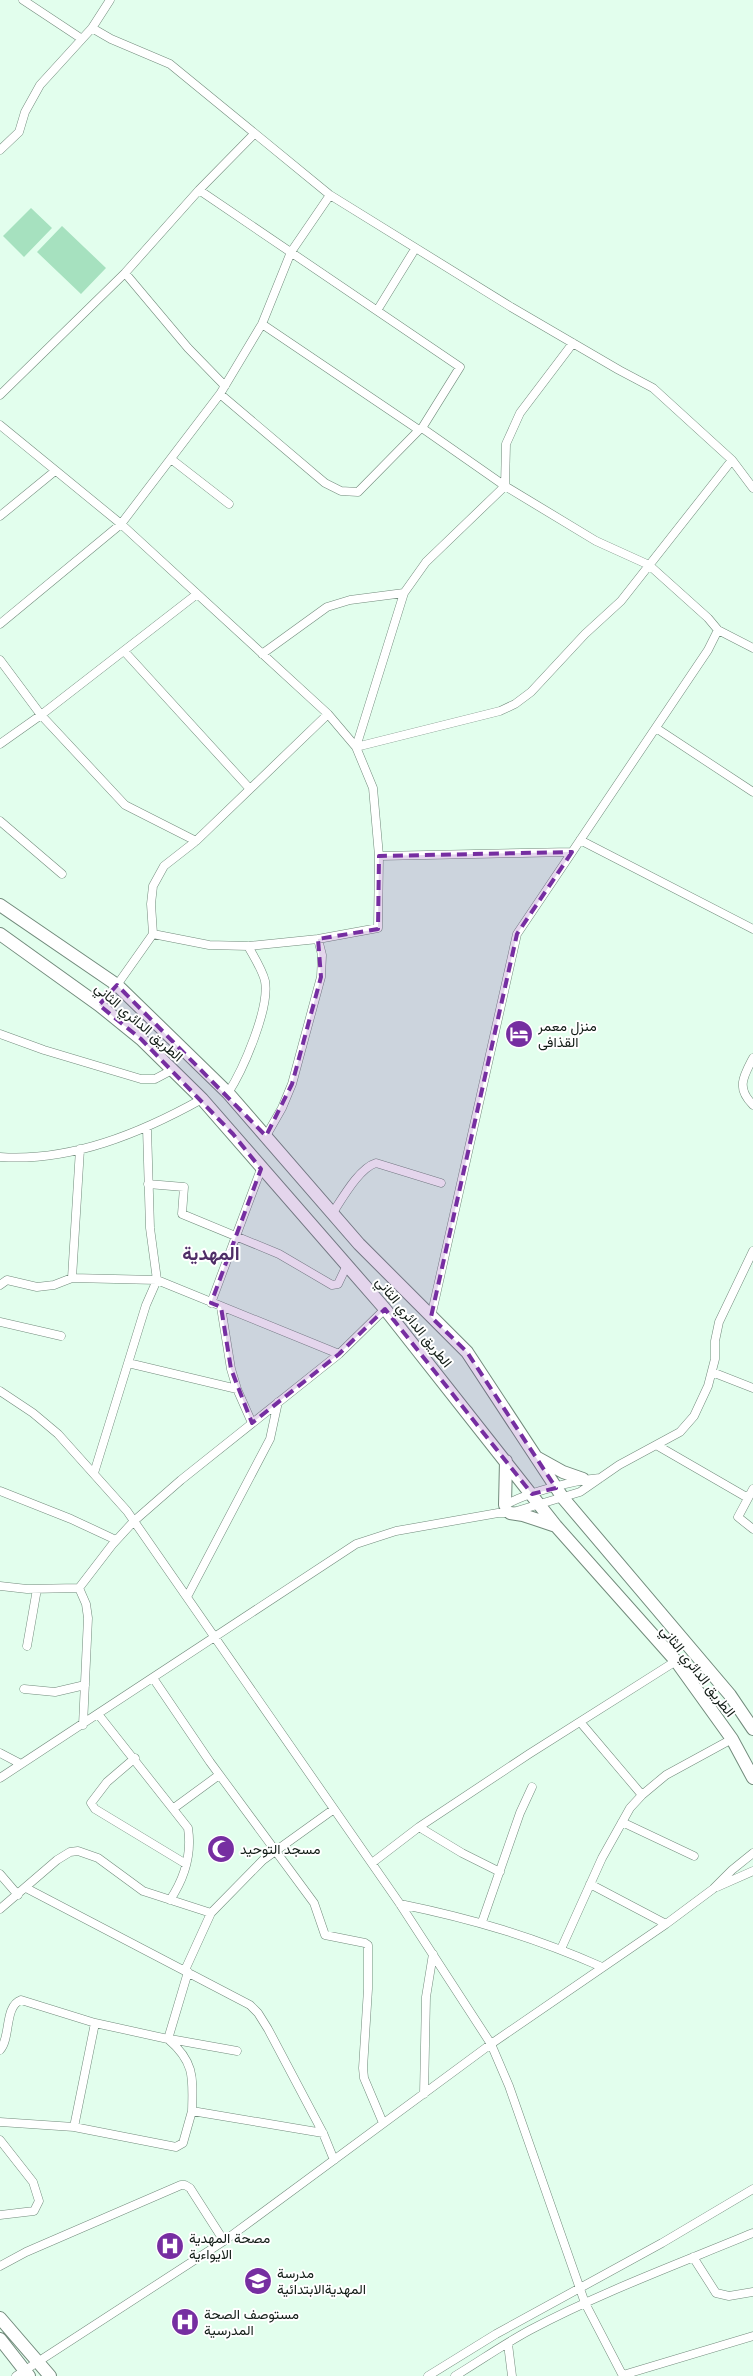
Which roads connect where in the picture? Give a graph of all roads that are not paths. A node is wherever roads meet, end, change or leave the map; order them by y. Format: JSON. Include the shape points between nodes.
{"nodes":[{"id":1,"x":23,"y":0,"type":"edge"},
{"id":2,"x":110,"y":0,"type":"edge"},
{"id":3,"x":92,"y":28,"type":"junction"},
{"id":4,"x":82,"y":39,"type":"junction"},
{"id":5,"x":254,"y":134,"type":"junction"},
{"id":6,"x":0,"y":150,"type":"edge"},
{"id":7,"x":199,"y":190,"type":"junction"},
{"id":8,"x":330,"y":195,"type":"junction"},
{"id":9,"x":415,"y":249,"type":"junction"},
{"id":10,"x":291,"y":252,"type":"junction"},
{"id":11,"x":125,"y":273,"type":"junction"},
{"id":12,"x":378,"y":309,"type":"junction"},
{"id":13,"x":262,"y":324,"type":"junction"},
{"id":14,"x":573,"y":343,"type":"junction"},
{"id":15,"x":224,"y":386,"type":"junction"},
{"id":16,"x":220,"y":394,"type":"junction"},
{"id":17,"x":0,"y":395,"type":"edge"},
{"id":18,"x":0,"y":425,"type":"edge"},
{"id":19,"x":420,"y":429,"type":"junction"},
{"id":20,"x":171,"y":459,"type":"junction"},
{"id":21,"x":732,"y":460,"type":"junction"},
{"id":22,"x":54,"y":471,"type":"junction"},
{"id":23,"x":505,"y":486,"type":"junction"},
{"id":24,"x":753,"y":488,"type":"edge"},
{"id":25,"x":229,"y":504,"type":"dead end"},
{"id":26,"x":0,"y":516,"type":"edge"},
{"id":27,"x":121,"y":524,"type":"junction"},
{"id":28,"x":649,"y":566,"type":"junction"},
{"id":29,"x":404,"y":593,"type":"junction"},
{"id":30,"x":198,"y":594,"type":"junction"},
{"id":31,"x":0,"y":624,"type":"edge"},
{"id":32,"x":718,"y":630,"type":"junction"},
{"id":33,"x":753,"y":648,"type":"edge"},
{"id":34,"x":124,"y":651,"type":"junction"},
{"id":35,"x":262,"y":654,"type":"junction"},
{"id":36,"x":0,"y":660,"type":"edge"},
{"id":37,"x":328,"y":714,"type":"junction"},
{"id":38,"x":41,"y":715,"type":"junction"},
{"id":39,"x":656,"y":728,"type":"junction"},
{"id":40,"x":0,"y":744,"type":"edge"},
{"id":41,"x":356,"y":746,"type":"junction"},
{"id":42,"x":250,"y":789,"type":"junction"},
{"id":43,"x":753,"y":792,"type":"edge"},
{"id":44,"x":0,"y":821,"type":"edge"},
{"id":45,"x":580,"y":840,"type":"junction"},
{"id":46,"x":196,"y":842,"type":"junction"},
{"id":47,"x":572,"y":852,"type":"junction"},
{"id":48,"x":380,"y":856,"type":"junction"},
{"id":49,"x":62,"y":874,"type":"dead end"},
{"id":50,"x":0,"y":905,"type":"edge"},
{"id":51,"x":753,"y":929,"type":"edge"},
{"id":52,"x":0,"y":934,"type":"edge"},
{"id":53,"x":153,"y":934,"type":"junction"},
{"id":54,"x":318,"y":939,"type":"junction"},
{"id":55,"x":248,"y":946,"type":"junction"},
{"id":56,"x":117,"y":985,"type":"junction"},
{"id":57,"x":99,"y":1005,"type":"junction"},
{"id":58,"x":0,"y":1034,"type":"edge"},
{"id":59,"x":753,"y":1058,"type":"edge"},
{"id":60,"x":172,"y":1070,"type":"junction"},
{"id":61,"x":228,"y":1094,"type":"junction"},
{"id":62,"x":202,"y":1099,"type":"junction"},
{"id":63,"x":753,"y":1105,"type":"edge"},
{"id":64,"x":147,"y":1128,"type":"junction"},
{"id":65,"x":266,"y":1136,"type":"junction"},
{"id":66,"x":80,"y":1149,"type":"junction"},
{"id":67,"x":0,"y":1157,"type":"edge"},
{"id":68,"x":261,"y":1169,"type":"junction"},
{"id":69,"x":441,"y":1183,"type":"dead end"},
{"id":70,"x":148,"y":1184,"type":"junction"},
{"id":71,"x":332,"y":1214,"type":"junction"},
{"id":72,"x":237,"y":1235,"type":"junction"},
{"id":73,"x":753,"y":1251,"type":"edge"},
{"id":74,"x":347,"y":1265,"type":"junction"},
{"id":75,"x":72,"y":1278,"type":"junction"},
{"id":76,"x":157,"y":1280,"type":"junction"},
{"id":77,"x":0,"y":1282,"type":"edge"},
{"id":78,"x":211,"y":1303,"type":"junction"},
{"id":79,"x":221,"y":1307,"type":"junction"},
{"id":80,"x":384,"y":1309,"type":"junction"},
{"id":81,"x":431,"y":1317,"type":"junction"},
{"id":82,"x":0,"y":1322,"type":"edge"},
{"id":83,"x":61,"y":1336,"type":"dead end"},
{"id":84,"x":340,"y":1354,"type":"junction"},
{"id":85,"x":128,"y":1363,"type":"junction"},
{"id":86,"x":712,"y":1372,"type":"junction"},
{"id":87,"x":753,"y":1388,"type":"edge"},
{"id":88,"x":237,"y":1389,"type":"junction"},
{"id":89,"x":0,"y":1391,"type":"edge"},
{"id":90,"x":278,"y":1402,"type":"junction"},
{"id":91,"x":252,"y":1423,"type":"junction"},
{"id":92,"x":658,"y":1446,"type":"junction"},
{"id":93,"x":532,"y":1454,"type":"junction"},
{"id":94,"x":506,"y":1461,"type":"junction"},
{"id":95,"x":94,"y":1472,"type":"junction"},
{"id":96,"x":600,"y":1478,"type":"junction"},
{"id":97,"x":583,"y":1480,"type":"junction"},
{"id":98,"x":753,"y":1489,"type":"edge"},
{"id":99,"x":0,"y":1491,"type":"edge"},
{"id":100,"x":560,"y":1493,"type":"junction"},
{"id":101,"x":532,"y":1494,"type":"junction"},
{"id":102,"x":748,"y":1498,"type":"junction"},
{"id":103,"x":541,"y":1504,"type":"junction"},
{"id":104,"x":504,"y":1511,"type":"junction"},
{"id":105,"x":134,"y":1521,"type":"junction"},
{"id":106,"x":556,"y":1526,"type":"junction"},
{"id":107,"x":753,"y":1529,"type":"edge"},
{"id":108,"x":116,"y":1540,"type":"junction"},
{"id":109,"x":0,"y":1586,"type":"edge"},
{"id":110,"x":79,"y":1588,"type":"junction"},
{"id":111,"x":37,"y":1589,"type":"junction"},
{"id":112,"x":188,"y":1597,"type":"junction"},
{"id":113,"x":215,"y":1636,"type":"junction"},
{"id":114,"x":27,"y":1646,"type":"dead end"},
{"id":115,"x":676,"y":1662,"type":"junction"},
{"id":116,"x":152,"y":1678,"type":"junction"},
{"id":117,"x":85,"y":1685,"type":"junction"},
{"id":118,"x":24,"y":1689,"type":"dead end"},
{"id":119,"x":98,"y":1714,"type":"junction"},
{"id":120,"x":581,"y":1723,"type":"junction"},
{"id":121,"x":83,"y":1725,"type":"junction"},
{"id":122,"x":753,"y":1729,"type":"edge"},
{"id":123,"x":732,"y":1739,"type":"junction"},
{"id":124,"x":0,"y":1753,"type":"edge"},
{"id":125,"x":135,"y":1758,"type":"junction"},
{"id":126,"x":21,"y":1764,"type":"junction"},
{"id":127,"x":219,"y":1775,"type":"junction"},
{"id":128,"x":0,"y":1778,"type":"edge"},
{"id":129,"x":753,"y":1778,"type":"edge"},
{"id":130,"x":532,"y":1787,"type":"dead end"},
{"id":131,"x":642,"y":1795,"type":"junction"},
{"id":132,"x":174,"y":1808,"type":"junction"},
{"id":133,"x":334,"y":1809,"type":"junction"},
{"id":134,"x":622,"y":1822,"type":"junction"},
{"id":135,"x":419,"y":1827,"type":"junction"},
{"id":136,"x":274,"y":1852,"type":"junction"},
{"id":137,"x":753,"y":1853,"type":"edge"},
{"id":138,"x":694,"y":1856,"type":"dead end"},
{"id":139,"x":372,"y":1863,"type":"junction"},
{"id":140,"x":186,"y":1864,"type":"junction"},
{"id":141,"x":753,"y":1871,"type":"edge"},
{"id":142,"x":500,"y":1872,"type":"junction"},
{"id":143,"x":0,"y":1874,"type":"edge"},
{"id":144,"x":590,"y":1884,"type":"junction"},
{"id":145,"x":26,"y":1888,"type":"junction"},
{"id":146,"x":713,"y":1888,"type":"junction"},
{"id":147,"x":18,"y":1895,"type":"junction"},
{"id":148,"x":170,"y":1900,"type":"junction"},
{"id":149,"x":400,"y":1904,"type":"junction"},
{"id":150,"x":0,"y":1909,"type":"edge"},
{"id":151,"x":211,"y":1913,"type":"junction"},
{"id":152,"x":482,"y":1922,"type":"junction"},
{"id":153,"x":666,"y":1924,"type":"junction"},
{"id":154,"x":561,"y":1949,"type":"junction"},
{"id":155,"x":433,"y":1954,"type":"junction"},
{"id":156,"x":602,"y":1967,"type":"junction"},
{"id":157,"x":186,"y":1971,"type":"junction"},
{"id":158,"x":95,"y":2023,"type":"junction"},
{"id":159,"x":168,"y":2039,"type":"junction"},
{"id":160,"x":491,"y":2044,"type":"junction"},
{"id":161,"x":0,"y":2050,"type":"edge"},
{"id":162,"x":237,"y":2051,"type":"dead end"},
{"id":163,"x":424,"y":2094,"type":"junction"},
{"id":164,"x":192,"y":2111,"type":"junction"},
{"id":165,"x":0,"y":2122,"type":"edge"},
{"id":166,"x":383,"y":2123,"type":"junction"},
{"id":167,"x":74,"y":2127,"type":"junction"},
{"id":168,"x":323,"y":2133,"type":"junction"},
{"id":169,"x":0,"y":2140,"type":"edge"},
{"id":170,"x":334,"y":2160,"type":"junction"},
{"id":171,"x":753,"y":2189,"type":"edge"},
{"id":172,"x":0,"y":2215,"type":"edge"},
{"id":173,"x":753,"y":2233,"type":"edge"},
{"id":174,"x":224,"y":2241,"type":"junction"},
{"id":175,"x":693,"y":2257,"type":"junction"},
{"id":176,"x":0,"y":2266,"type":"edge"},
{"id":177,"x":580,"y":2289,"type":"junction"},
{"id":178,"x":753,"y":2292,"type":"edge"},
{"id":179,"x":585,"y":2303,"type":"junction"},
{"id":180,"x":0,"y":2318,"type":"edge"},
{"id":181,"x":753,"y":2336,"type":"edge"},
{"id":182,"x":0,"y":2339,"type":"edge"},
{"id":183,"x":508,"y":2344,"type":"junction"},
{"id":184,"x":37,"y":2361,"type":"junction"},
{"id":185,"x":23,"y":2374,"type":"edge"},
{"id":186,"x":623,"y":2375,"type":"edge"},
{"id":187,"x":50,"y":2376,"type":"edge"},
{"id":188,"x":428,"y":2376,"type":"edge"},
{"id":189,"x":455,"y":2376,"type":"edge"},
{"id":190,"x":512,"y":2376,"type":"edge"}],
"edges":[{"from":1,"to":4,"type":"street"},
{"from":2,"to":3,"type":"street"},
{"from":3,"to":4,"type":"street"},
{"from":3,"to":5,"type":"street","via":[[170,64]]},
{"from":4,"to":6,"type":"street","via":[[40,85],[25,112],[19,132]]},
{"from":5,"to":7,"type":"street"},
{"from":5,"to":8,"type":"street"},
{"from":7,"to":10,"type":"street"},
{"from":7,"to":11,"type":"street"},
{"from":8,"to":9,"type":"street"},
{"from":8,"to":10,"type":"street"},
{"from":9,"to":12,"type":"street"},
{"from":9,"to":14,"type":"street"},
{"from":10,"to":12,"type":"street"},
{"from":10,"to":13,"type":"street"},
{"from":11,"to":15,"type":"street"},
{"from":11,"to":17,"type":"street"},
{"from":12,"to":19,"type":"street","via":[[460,367]]},
{"from":13,"to":15,"type":"street"},
{"from":13,"to":19,"type":"street"},
{"from":14,"to":21,"type":"street","via":[[654,388]]},
{"from":14,"to":23,"type":"street","via":[[520,413],[506,444]]},
{"from":15,"to":16,"type":"street"},
{"from":16,"to":19,"type":"street","via":[[325,483],[341,491],[358,492]]},
{"from":16,"to":20,"type":"street"},
{"from":18,"to":22,"type":"street"},
{"from":19,"to":23,"type":"street"},
{"from":20,"to":25,"type":"street"},
{"from":20,"to":27,"type":"street"},
{"from":21,"to":24,"type":"street"},
{"from":21,"to":28,"type":"street"},
{"from":22,"to":26,"type":"street"},
{"from":22,"to":27,"type":"street"},
{"from":23,"to":28,"type":"street","via":[[596,541]]},
{"from":23,"to":29,"type":"street","via":[[426,562]]},
{"from":27,"to":30,"type":"street"},
{"from":27,"to":31,"type":"street"},
{"from":28,"to":32,"type":"street"},
{"from":28,"to":41,"type":"street","via":[[621,601],[585,634],[532,692],[516,704],[500,711]]},
{"from":29,"to":35,"type":"street","via":[[326,606]]},
{"from":29,"to":41,"type":"street"},
{"from":30,"to":34,"type":"street"},
{"from":30,"to":35,"type":"street"},
{"from":32,"to":33,"type":"street"},
{"from":32,"to":39,"type":"street"},
{"from":34,"to":38,"type":"street"},
{"from":34,"to":42,"type":"street"},
{"from":35,"to":37,"type":"street"},
{"from":36,"to":38,"type":"street"},
{"from":37,"to":41,"type":"street"},
{"from":37,"to":42,"type":"street"},
{"from":38,"to":40,"type":"street"},
{"from":38,"to":46,"type":"street","via":[[125,805]]},
{"from":39,"to":43,"type":"street"},
{"from":39,"to":45,"type":"street"},
{"from":41,"to":48,"type":"street","via":[[373,788]]},
{"from":42,"to":46,"type":"street"},
{"from":44,"to":49,"type":"street"},
{"from":45,"to":47,"type":"street"},
{"from":45,"to":51,"type":"street"},
{"from":46,"to":53,"type":"street","via":[[164,866],[155,879],[151,904]]},
{"from":47,"to":48,"type":"street"},
{"from":47,"to":81,"type":"street","via":[[517,934]]},
{"from":48,"to":54,"type":"street","via":[[378,928]]},
{"from":50,"to":56,"type":"main road","name":"الطريق الدائري الثاني"},
{"from":52,"to":57,"type":"main road","name":"الطريق الدائري الثاني"},
{"from":53,"to":55,"type":"street","via":[[209,945]]},
{"from":53,"to":56,"type":"street"},
{"from":54,"to":55,"type":"street"},
{"from":54,"to":65,"type":"street","via":[[322,955],[321,977],[292,1084]]},
{"from":55,"to":61,"type":"street","via":[[265,981],[264,1004],[248,1056]]},
{"from":56,"to":57,"type":"street"},
{"from":56,"to":61,"type":"main road","name":"الطريق الدائري الثاني"},
{"from":57,"to":60,"type":"main road","name":"الطريق الدائري الثاني","via":[[141,1039]]},
{"from":58,"to":60,"type":"street","via":[[141,1079],[155,1079]]},
{"from":59,"to":63,"type":"street","via":[[742,1084],[743,1092]]},
{"from":60,"to":62,"type":"main road","name":"الطريق الدائري الثاني"},
{"from":61,"to":65,"type":"main road","name":"الطريق الدائري الثاني"},
{"from":62,"to":64,"type":"street"},
{"from":62,"to":68,"type":"main road","name":"الطريق الدائري الثاني"},
{"from":64,"to":66,"type":"street"},
{"from":64,"to":70,"type":"street"},
{"from":65,"to":71,"type":"main road","name":"الطريق الدائري الثاني"},
{"from":66,"to":67,"type":"street","via":[[47,1157]]},
{"from":66,"to":75,"type":"street"},
{"from":68,"to":72,"type":"street"},
{"from":68,"to":74,"type":"main road","name":"الطريق الدائري الثاني"},
{"from":69,"to":71,"type":"street","via":[[371,1164]]},
{"from":70,"to":72,"type":"street","via":[[184,1187],[182,1214]]},
{"from":70,"to":76,"type":"street"},
{"from":71,"to":81,"type":"main road","name":"الطريق الدائري الثاني"},
{"from":72,"to":74,"type":"street","via":[[280,1254],[332,1285],[338,1284]]},
{"from":72,"to":78,"type":"street"},
{"from":73,"to":86,"type":"street","via":[[719,1322]]},
{"from":74,"to":80,"type":"main road","name":"الطريق الدائري الثاني"},
{"from":75,"to":76,"type":"street"},
{"from":75,"to":77,"type":"street","via":[[37,1287],[7,1280]]},
{"from":76,"to":78,"type":"street"},
{"from":76,"to":85,"type":"street"},
{"from":78,"to":79,"type":"street"},
{"from":79,"to":84,"type":"street"},
{"from":79,"to":88,"type":"street","via":[[227,1351]]},
{"from":80,"to":84,"type":"street"},
{"from":80,"to":94,"type":"main road","name":"الطريق الدائري الثاني"},
{"from":81,"to":93,"type":"main road","name":"الطريق الدائري الثاني","via":[[467,1352]]},
{"from":82,"to":83,"type":"street"},
{"from":84,"to":90,"type":"street"},
{"from":85,"to":88,"type":"street"},
{"from":85,"to":95,"type":"street"},
{"from":86,"to":87,"type":"street"},
{"from":86,"to":92,"type":"street","via":[[689,1423]]},
{"from":88,"to":91,"type":"street"},
{"from":89,"to":95,"type":"street","via":[[58,1434]]},
{"from":90,"to":91,"type":"street"},
{"from":90,"to":112,"type":"street","via":[[270,1439]]},
{"from":91,"to":105,"type":"street"},
{"from":92,"to":96,"type":"street"},
{"from":92,"to":102,"type":"street"},
{"from":93,"to":97,"type":"main road"},
{"from":93,"to":100,"type":"main road","name":"الطريق الدائري الثاني"},
{"from":94,"to":101,"type":"main road","name":"الطريق الدائري الثاني"},
{"from":94,"to":104,"type":"main road"},
{"from":95,"to":105,"type":"street"},
{"from":96,"to":97,"type":"street"},
{"from":96,"to":100,"type":"street","via":[[587,1489]]},
{"from":97,"to":100,"type":"street"},
{"from":98,"to":102,"type":"street"},
{"from":99,"to":108,"type":"street"},
{"from":100,"to":101,"type":"street"},
{"from":100,"to":103,"type":"street"},
{"from":100,"to":122,"type":"main road","name":"الطريق الدائري الثاني","via":[[730,1696]]},
{"from":101,"to":103,"type":"main road","name":"الطريق الدائري الثاني"},
{"from":101,"to":104,"type":"street"},
{"from":102,"to":107,"type":"street","via":[[738,1517]]},
{"from":103,"to":104,"type":"street"},
{"from":103,"to":106,"type":"main road","name":"الطريق الدائري الثاني"},
{"from":104,"to":106,"type":"main road"},
{"from":104,"to":113,"type":"street","via":[[396,1531],[356,1544]]},
{"from":105,"to":108,"type":"street"},
{"from":105,"to":112,"type":"street"},
{"from":106,"to":115,"type":"main road","name":"الطريق الدائري الثاني"},
{"from":108,"to":110,"type":"street"},
{"from":109,"to":111,"type":"street"},
{"from":110,"to":111,"type":"street"},
{"from":110,"to":117,"type":"street","via":[[88,1618]]},
{"from":111,"to":114,"type":"street"},
{"from":112,"to":113,"type":"street"},
{"from":113,"to":116,"type":"street"},
{"from":113,"to":133,"type":"street"},
{"from":115,"to":120,"type":"street"},
{"from":115,"to":123,"type":"main road","name":"الطريق الدائري الثاني"},
{"from":116,"to":119,"type":"street"},
{"from":116,"to":127,"type":"street"},
{"from":117,"to":118,"type":"street","via":[[56,1692]]},
{"from":117,"to":121,"type":"street"},
{"from":119,"to":121,"type":"street"},
{"from":119,"to":125,"type":"street"},
{"from":120,"to":131,"type":"street"},
{"from":120,"to":135,"type":"street"},
{"from":121,"to":126,"type":"street"},
{"from":123,"to":129,"type":"main road","name":"الطريق الدائري الثاني"},
{"from":123,"to":131,"type":"street","via":[[666,1775]]},
{"from":124,"to":126,"type":"street"},
{"from":125,"to":132,"type":"street"},
{"from":125,"to":140,"type":"street","via":[[107,1782],[91,1803],[95,1809]]},
{"from":126,"to":128,"type":"street"},
{"from":127,"to":132,"type":"street"},
{"from":127,"to":136,"type":"street"},
{"from":130,"to":142,"type":"street"},
{"from":131,"to":134,"type":"street"},
{"from":132,"to":140,"type":"street","via":[[188,1828]]},
{"from":133,"to":136,"type":"street"},
{"from":133,"to":139,"type":"street"},
{"from":134,"to":138,"type":"street"},
{"from":134,"to":144,"type":"street"},
{"from":135,"to":139,"type":"street"},
{"from":135,"to":142,"type":"street"},
{"from":136,"to":151,"type":"street"},
{"from":136,"to":166,"type":"street","via":[[316,1907],[325,1935],[368,1945],[363,2068]]},
{"from":137,"to":146,"type":"street"},
{"from":139,"to":149,"type":"street"},
{"from":140,"to":148,"type":"street","via":[[179,1886]]},
{"from":141,"to":146,"type":"street"},
{"from":142,"to":152,"type":"street"},
{"from":143,"to":147,"type":"street"},
{"from":144,"to":153,"type":"street"},
{"from":144,"to":154,"type":"street"},
{"from":145,"to":147,"type":"street"},
{"from":145,"to":148,"type":"street","via":[[57,1860],[78,1851],[98,1858],[143,1891]]},
{"from":145,"to":157,"type":"street"},
{"from":146,"to":153,"type":"street"},
{"from":147,"to":150,"type":"street"},
{"from":148,"to":151,"type":"street"},
{"from":149,"to":152,"type":"street"},
{"from":149,"to":155,"type":"street"},
{"from":151,"to":157,"type":"street"},
{"from":152,"to":154,"type":"street"},
{"from":153,"to":156,"type":"street"},
{"from":154,"to":156,"type":"street"},
{"from":155,"to":160,"type":"street"},
{"from":155,"to":163,"type":"street","via":[[426,1997]]},
{"from":156,"to":160,"type":"street"},
{"from":157,"to":159,"type":"street"},
{"from":157,"to":168,"type":"street","via":[[236,1996],[258,2013]]},
{"from":158,"to":159,"type":"street"},
{"from":158,"to":161,"type":"street","via":[[25,2000],[18,2001]]},
{"from":158,"to":167,"type":"street"},
{"from":159,"to":162,"type":"street"},
{"from":159,"to":164,"type":"street","via":[[182,2051],[190,2064]]},
{"from":160,"to":163,"type":"street"},
{"from":160,"to":177,"type":"street","via":[[510,2086]]},
{"from":163,"to":166,"type":"street"},
{"from":164,"to":167,"type":"street","via":[[183,2142],[176,2147]]},
{"from":164,"to":168,"type":"street"},
{"from":165,"to":167,"type":"street"},
{"from":166,"to":170,"type":"street"},
{"from":168,"to":170,"type":"street"},
{"from":169,"to":172,"type":"street","via":[[33,2182],[39,2201],[34,2211]]},
{"from":170,"to":174,"type":"street"},
{"from":171,"to":177,"type":"street"},
{"from":173,"to":175,"type":"street"},
{"from":174,"to":176,"type":"street","via":[[190,2188],[180,2184]]},
{"from":174,"to":184,"type":"street"},
{"from":175,"to":178,"type":"street","via":[[716,2293],[729,2296]]},
{"from":175,"to":179,"type":"street"},
{"from":177,"to":179,"type":"street"},
{"from":177,"to":188,"type":"street","via":[[496,2334]]},
{"from":179,"to":183,"type":"street"},
{"from":179,"to":186,"type":"street"},
{"from":180,"to":184,"type":"main road"},
{"from":181,"to":186,"type":"street"},
{"from":182,"to":185,"type":"main road"},
{"from":183,"to":189,"type":"street"},
{"from":183,"to":190,"type":"street"},
{"from":184,"to":185,"type":"street"},
{"from":184,"to":187,"type":"main road"}]}
